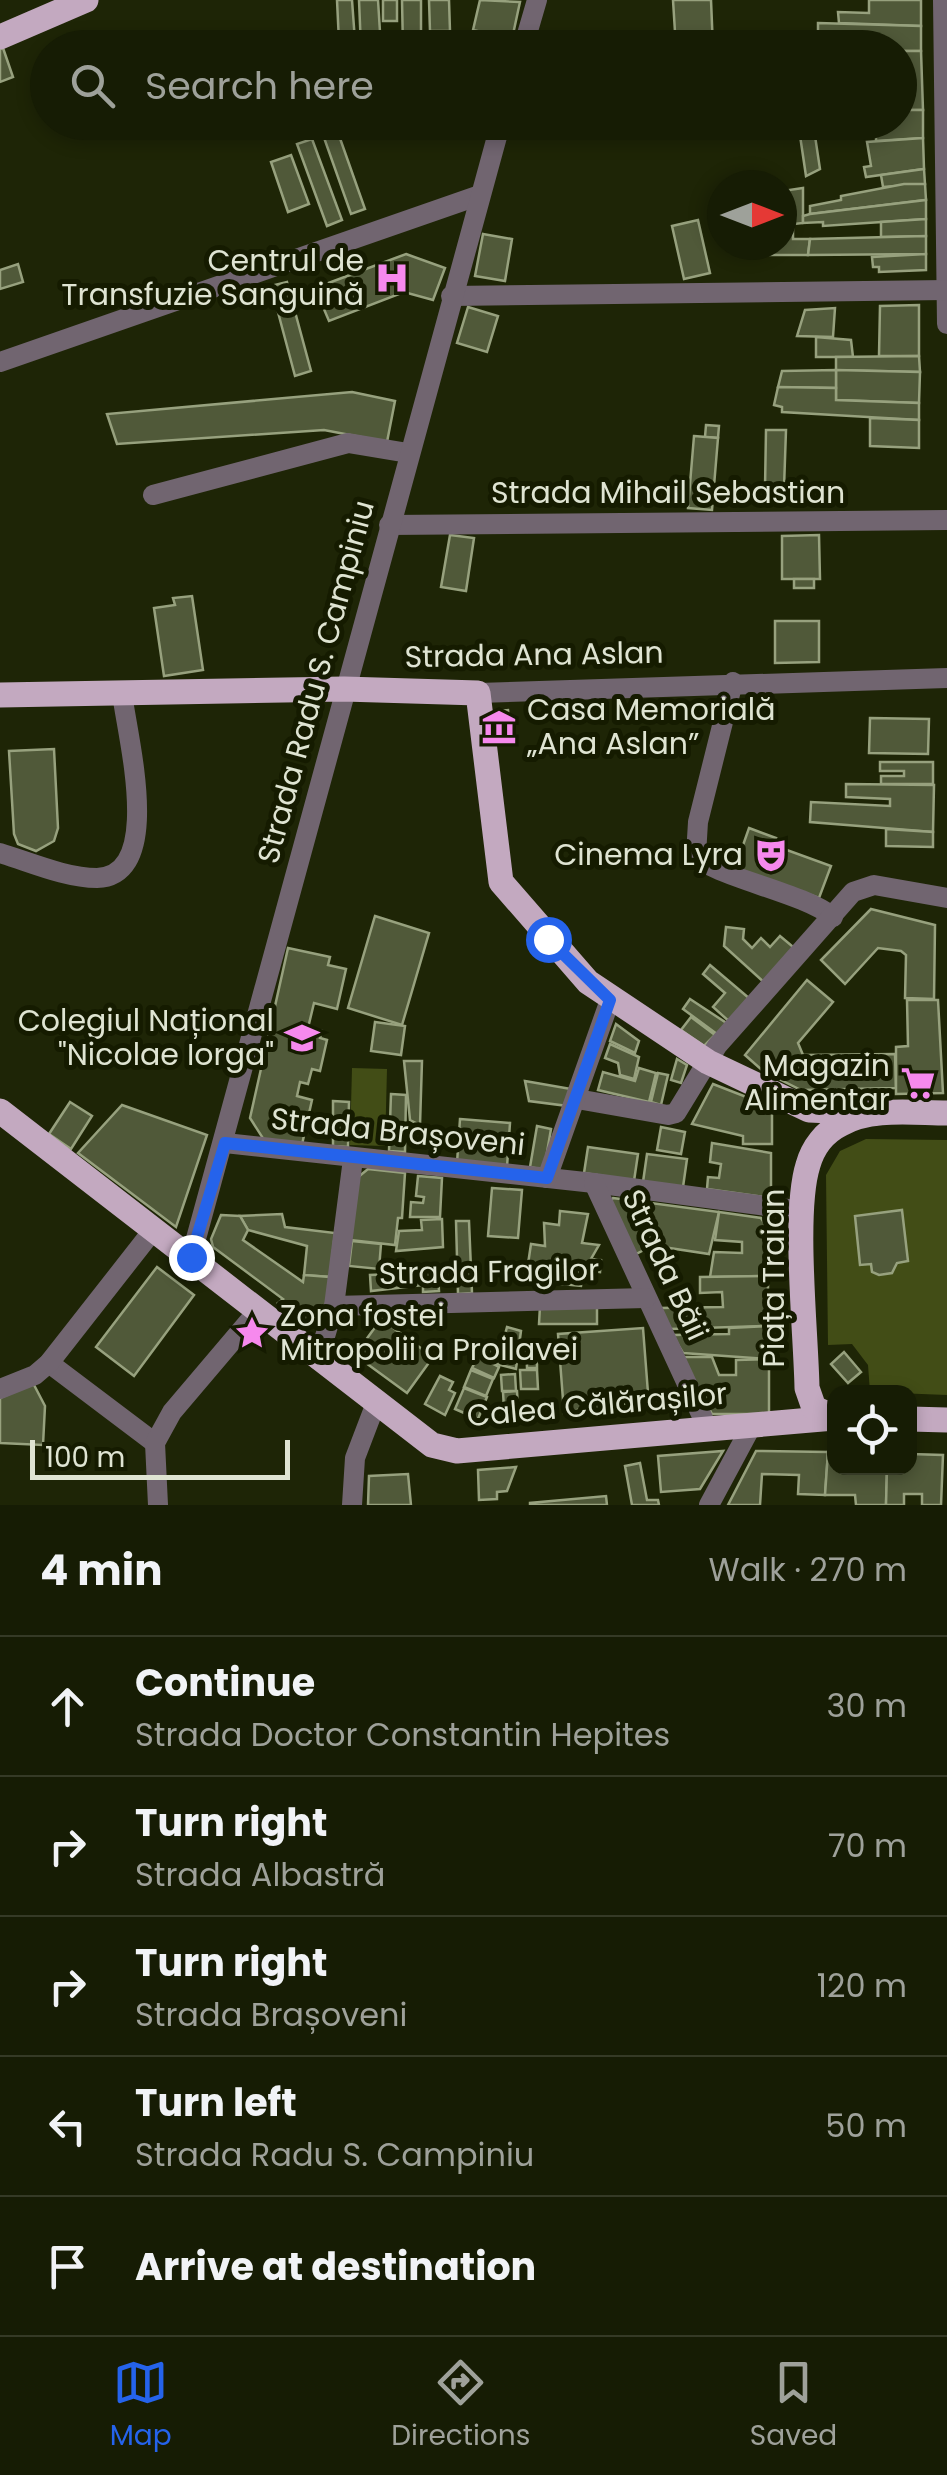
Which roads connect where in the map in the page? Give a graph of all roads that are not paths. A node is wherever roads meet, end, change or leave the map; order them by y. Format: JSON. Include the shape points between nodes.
{"nodes":[{"id":1,"x":86,"y":0,"type":"edge"},
{"id":2,"x":536,"y":0,"type":"edge"},
{"id":3,"x":943,"y":0,"type":"edge"},
{"id":4,"x":528,"y":30,"type":"edge"},
{"id":5,"x":0,"y":37,"type":"edge"},
{"id":6,"x":496,"y":140,"type":"edge"},
{"id":7,"x":480,"y":195,"type":"junction"},
{"id":8,"x":947,"y":290,"type":"edge"},
{"id":9,"x":451,"y":296,"type":"junction"},
{"id":10,"x":947,"y":324,"type":"edge"},
{"id":11,"x":0,"y":362,"type":"edge"},
{"id":12,"x":408,"y":453,"type":"junction"},
{"id":13,"x":153,"y":495,"type":"dead end"},
{"id":14,"x":947,"y":520,"type":"edge"},
{"id":15,"x":388,"y":525,"type":"junction"},
{"id":16,"x":947,"y":678,"type":"edge"},
{"id":17,"x":732,"y":682,"type":"junction"},
{"id":18,"x":344,"y":690,"type":"junction"},
{"id":19,"x":122,"y":693,"type":"junction"},
{"id":20,"x":478,"y":693,"type":"junction"},
{"id":21,"x":0,"y":695,"type":"edge"},
{"id":22,"x":0,"y":853,"type":"edge"},
{"id":23,"x":947,"y":898,"type":"edge"},
{"id":24,"x":833,"y":916,"type":"junction"},
{"id":25,"x":610,"y":1000,"type":"junction"},
{"id":26,"x":708,"y":1062,"type":"junction"},
{"id":27,"x":577,"y":1099,"type":"junction"},
{"id":28,"x":0,"y":1111,"type":"edge"},
{"id":29,"x":947,"y":1112,"type":"edge"},
{"id":30,"x":875,"y":1113,"type":"junction"},
{"id":31,"x":225,"y":1143,"type":"junction"},
{"id":32,"x":352,"y":1159,"type":"junction"},
{"id":33,"x":547,"y":1178,"type":"junction"},
{"id":34,"x":594,"y":1183,"type":"junction"},
{"id":35,"x":803,"y":1210,"type":"junction"},
{"id":36,"x":154,"y":1229,"type":"junction"},
{"id":37,"x":191,"y":1257,"type":"junction"},
{"id":38,"x":646,"y":1298,"type":"junction"},
{"id":39,"x":334,"y":1306,"type":"junction"},
{"id":40,"x":256,"y":1313,"type":"junction"},
{"id":41,"x":318,"y":1360,"type":"junction"},
{"id":42,"x":49,"y":1363,"type":"junction"},
{"id":43,"x":0,"y":1389,"type":"edge"},
{"id":44,"x":376,"y":1403,"type":"junction"},
{"id":45,"x":827,"y":1414,"type":"edge"},
{"id":46,"x":827,"y":1419,"type":"edge"},
{"id":47,"x":917,"y":1419,"type":"edge"},
{"id":48,"x":947,"y":1420,"type":"edge"},
{"id":49,"x":752,"y":1425,"type":"junction"},
{"id":50,"x":707,"y":1427,"type":"junction"},
{"id":51,"x":155,"y":1444,"type":"junction"},
{"id":52,"x":158,"y":1505,"type":"edge"},
{"id":53,"x":352,"y":1505,"type":"edge"},
{"id":54,"x":709,"y":1505,"type":"edge"}],
"edges":[{"from":1,"to":5,"type":"main road"},
{"from":2,"to":4,"type":"street"},
{"from":3,"to":8,"type":"street"},
{"from":6,"to":7,"type":"street","name":"Strada Radu S. Campiniu"},
{"from":7,"to":9,"type":"street","name":"Strada Radu S. Campiniu"},
{"from":7,"to":11,"type":"street"},
{"from":8,"to":9,"type":"street"},
{"from":8,"to":10,"type":"street"},
{"from":9,"to":12,"type":"street","name":"Strada Radu S. Campiniu"},
{"from":12,"to":13,"type":"street","via":[[348,442]]},
{"from":12,"to":15,"type":"street","name":"Strada Radu S. Campiniu"},
{"from":14,"to":15,"type":"street","name":"Strada Mihail Sebastian"},
{"from":15,"to":18,"type":"street","name":"Strada Radu S. Campiniu"},
{"from":16,"to":17,"type":"street","name":"Strada Ana Aslan"},
{"from":17,"to":20,"type":"street","name":"Strada Ana Aslan"},
{"from":17,"to":24,"type":"street","via":[[696,855],[708,866],[784,891]]},
{"from":18,"to":19,"type":"main road","name":"Strada Ana Aslan"},
{"from":18,"to":20,"type":"main road","name":"Strada Ana Aslan"},
{"from":18,"to":31,"type":"street","name":"Strada Radu S. Campiniu"},
{"from":19,"to":21,"type":"main road","name":"Strada Ana Aslan"},
{"from":19,"to":22,"type":"street","via":[[139,828],[128,864],[98,878]]},
{"from":20,"to":25,"type":"main road","via":[[502,882]]},
{"from":23,"to":24,"type":"street","via":[[866,886]]},
{"from":24,"to":26,"type":"street"},
{"from":25,"to":26,"type":"main road"},
{"from":25,"to":27,"type":"street"},
{"from":26,"to":27,"type":"street","via":[[672,1114]]},
{"from":26,"to":30,"type":"main road","via":[[816,1112]]},
{"from":27,"to":33,"type":"street"},
{"from":28,"to":36,"type":"main road","name":"Calea Călărașilor"},
{"from":29,"to":30,"type":"main road","name":"Piața Traian"},
{"from":30,"to":35,"type":"main road","name":"Piața Traian","via":[[839,1124],[818,1142],[807,1165]]},
{"from":31,"to":32,"type":"street","name":"Strada Brașoveni"},
{"from":31,"to":37,"type":"street","name":"Strada Radu S. Campiniu"},
{"from":32,"to":33,"type":"street","name":"Strada Brașoveni"},
{"from":32,"to":39,"type":"street"},
{"from":33,"to":34,"type":"street","name":"Strada Brașoveni"},
{"from":34,"to":35,"type":"street","name":"Strada Brașoveni"},
{"from":34,"to":38,"type":"street","name":"Strada Băii"},
{"from":35,"to":45,"type":"main road","name":"Piața Traian","via":[[807,1388],[814,1408]]},
{"from":36,"to":37,"type":"main road","name":"Calea Călărașilor"},
{"from":36,"to":42,"type":"street"},
{"from":37,"to":40,"type":"main road","name":"Calea Călărașilor"},
{"from":38,"to":39,"type":"street","name":"Strada Fragilor"},
{"from":38,"to":50,"type":"street","name":"Strada Băii"},
{"from":39,"to":41,"type":"street"},
{"from":40,"to":41,"type":"main road","name":"Calea Călărașilor"},
{"from":40,"to":51,"type":"street","via":[[172,1412]]},
{"from":41,"to":44,"type":"main road","name":"Calea Călărașilor"},
{"from":42,"to":43,"type":"street"},
{"from":42,"to":51,"type":"street"},
{"from":44,"to":50,"type":"main road","name":"Calea Călărașilor","via":[[432,1446],[457,1450]]},
{"from":44,"to":53,"type":"street","via":[[355,1458]]},
{"from":46,"to":49,"type":"main road","name":"Calea Călărașilor"},
{"from":47,"to":48,"type":"main road"},
{"from":49,"to":50,"type":"main road","name":"Calea Călărașilor"},
{"from":49,"to":54,"type":"street"},
{"from":51,"to":52,"type":"street"}]}
